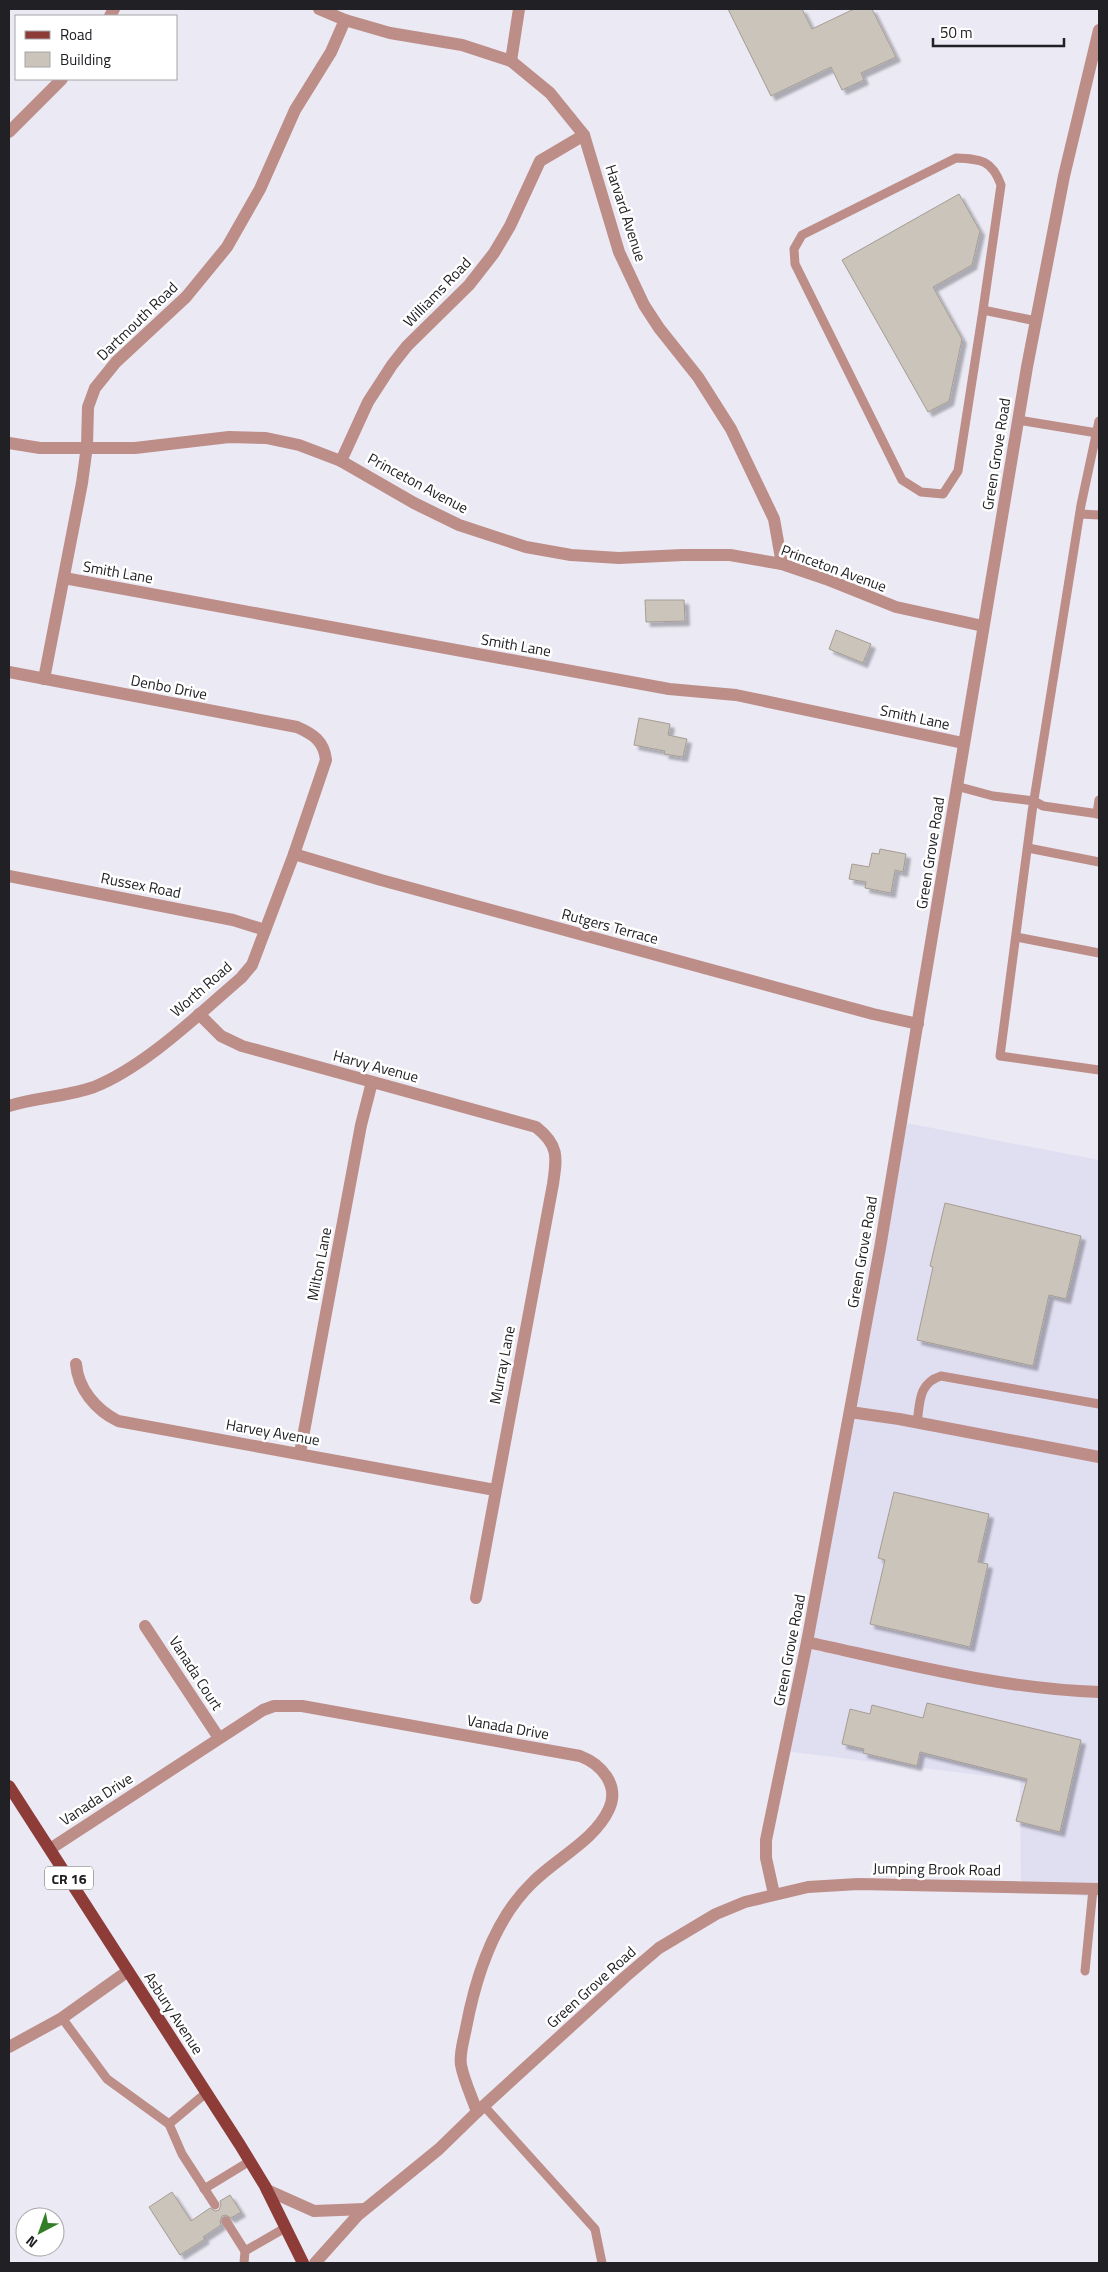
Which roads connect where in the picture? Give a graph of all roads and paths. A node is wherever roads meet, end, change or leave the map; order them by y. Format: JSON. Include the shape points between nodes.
{"nodes":[{"id":1,"x":319,"y":9,"type":"edge"},
{"id":2,"x":519,"y":9,"type":"edge"},
{"id":3,"x":345,"y":20,"type":"junction"},
{"id":4,"x":1099,"y":30,"type":"edge"},
{"id":5,"x":511,"y":61,"type":"junction"},
{"id":6,"x":61,"y":80,"type":"edge"},
{"id":7,"x":9,"y":132,"type":"edge"},
{"id":8,"x":584,"y":135,"type":"junction"},
{"id":9,"x":983,"y":310,"type":"junction"},
{"id":10,"x":1036,"y":321,"type":"junction"},
{"id":11,"x":1018,"y":420,"type":"junction"},
{"id":12,"x":1099,"y":421,"type":"edge"},
{"id":13,"x":1098,"y":433,"type":"junction"},
{"id":14,"x":9,"y":442,"type":"edge"},
{"id":15,"x":87,"y":446,"type":"junction"},
{"id":16,"x":341,"y":461,"type":"junction"},
{"id":17,"x":1080,"y":514,"type":"junction"},
{"id":18,"x":1099,"y":515,"type":"edge"},
{"id":19,"x":782,"y":564,"type":"junction"},
{"id":20,"x":64,"y":578,"type":"junction"},
{"id":21,"x":983,"y":626,"type":"junction"},
{"id":22,"x":9,"y":672,"type":"edge"},
{"id":23,"x":44,"y":679,"type":"junction"},
{"id":24,"x":320,"y":740,"type":"joint"},
{"id":25,"x":963,"y":743,"type":"junction"},
{"id":26,"x":956,"y":786,"type":"junction"},
{"id":27,"x":1099,"y":800,"type":"edge"},
{"id":28,"x":1034,"y":801,"type":"junction"},
{"id":29,"x":1098,"y":814,"type":"edge"},
{"id":30,"x":1028,"y":848,"type":"junction"},
{"id":31,"x":294,"y":854,"type":"junction"},
{"id":32,"x":1099,"y":862,"type":"edge"},
{"id":33,"x":9,"y":876,"type":"edge"},
{"id":34,"x":266,"y":930,"type":"junction"},
{"id":35,"x":1016,"y":937,"type":"junction"},
{"id":36,"x":1099,"y":953,"type":"edge"},
{"id":37,"x":199,"y":1014,"type":"junction"},
{"id":38,"x":918,"y":1024,"type":"junction"},
{"id":39,"x":1099,"y":1070,"type":"edge"},
{"id":40,"x":372,"y":1082,"type":"junction"},
{"id":41,"x":9,"y":1106,"type":"edge"},
{"id":42,"x":550,"y":1139,"type":"joint"},
{"id":43,"x":76,"y":1364,"type":"dead end"},
{"id":44,"x":1099,"y":1404,"type":"edge"},
{"id":45,"x":850,"y":1412,"type":"junction"},
{"id":46,"x":917,"y":1423,"type":"junction"},
{"id":47,"x":300,"y":1453,"type":"junction"},
{"id":48,"x":1099,"y":1457,"type":"edge"},
{"id":49,"x":495,"y":1490,"type":"junction"},
{"id":50,"x":476,"y":1598,"type":"dead end"},
{"id":51,"x":145,"y":1626,"type":"dead end"},
{"id":52,"x":808,"y":1642,"type":"junction"},
{"id":53,"x":1099,"y":1692,"type":"edge"},
{"id":54,"x":219,"y":1738,"type":"junction"},
{"id":55,"x":9,"y":1786,"type":"edge"},
{"id":56,"x":50,"y":1849,"type":"junction"},
{"id":57,"x":1096,"y":1889,"type":"edge"},
{"id":58,"x":774,"y":1894,"type":"junction"},
{"id":59,"x":128,"y":1971,"type":"junction"},
{"id":60,"x":1084,"y":1971,"type":"dead end"},
{"id":61,"x":62,"y":2018,"type":"junction"},
{"id":62,"x":9,"y":2047,"type":"edge"},
{"id":63,"x":206,"y":2092,"type":"junction"},
{"id":64,"x":480,"y":2109,"type":"junction"},
{"id":65,"x":169,"y":2124,"type":"junction"},
{"id":66,"x":250,"y":2161,"type":"junction"},
{"id":67,"x":204,"y":2189,"type":"junction"},
{"id":68,"x":267,"y":2190,"type":"junction"},
{"id":69,"x":215,"y":2205,"type":"dead end"},
{"id":70,"x":365,"y":2210,"type":"junction"},
{"id":71,"x":226,"y":2222,"type":"dead end"},
{"id":72,"x":285,"y":2228,"type":"junction"},
{"id":73,"x":245,"y":2251,"type":"junction"},
{"id":74,"x":244,"y":2263,"type":"edge"},
{"id":75,"x":303,"y":2263,"type":"edge"},
{"id":76,"x":316,"y":2263,"type":"edge"},
{"id":77,"x":602,"y":2263,"type":"edge"}],
"edges":[{"from":1,"to":3,"type":"street","name":"Harvard Avenue"},
{"from":2,"to":5,"type":"street"},
{"from":3,"to":5,"type":"street","name":"Harvard Avenue","via":[[390,33],[462,45]]},
{"from":3,"to":15,"type":"street","name":"Dartmouth Road","via":[[331,52],[295,110],[260,189],[227,247],[186,297],[116,362],[95,388],[88,407]]},
{"from":4,"to":10,"type":"street","name":"Green Grove Road","via":[[1064,176]]},
{"from":5,"to":8,"type":"street","name":"Harvard Avenue","via":[[550,93]]},
{"from":6,"to":7,"type":"street"},
{"from":8,"to":16,"type":"street","name":"Williams Road","via":[[540,161],[494,253],[469,285],[392,365],[368,402]]},
{"from":8,"to":19,"type":"street","name":"Harvard Avenue","via":[[619,252],[631,280],[659,328],[698,377],[731,429],[774,519]]},
{"from":9,"to":9,"type":"lane","via":[[1001,185],[997,173],[980,159],[956,158],[802,235],[794,249],[795,264],[902,480],[922,492],[943,494],[958,471]]},
{"from":9,"to":10,"type":"lane"},
{"from":10,"to":11,"type":"street","name":"Green Grove Road"},
{"from":11,"to":13,"type":"lane"},
{"from":11,"to":21,"type":"street","name":"Green Grove Road"},
{"from":12,"to":13,"type":"lane"},
{"from":13,"to":17,"type":"lane"},
{"from":14,"to":15,"type":"street","name":"Princeton Avenue","via":[[40,448]]},
{"from":15,"to":16,"type":"street","name":"Princeton Avenue","via":[[135,448],[248,436],[299,445]]},
{"from":15,"to":20,"type":"street","name":"Dartmouth Road"},
{"from":16,"to":19,"type":"street","name":"Princeton Avenue","via":[[459,525],[526,547],[571,555],[619,558],[730,555]]},
{"from":17,"to":18,"type":"lane"},
{"from":17,"to":28,"type":"lane"},
{"from":19,"to":21,"type":"street","name":"Princeton Avenue","via":[[896,607]]},
{"from":20,"to":23,"type":"street","name":"Dartmouth Road"},
{"from":20,"to":25,"type":"street","name":"Smith Lane","via":[[660,688],[736,695]]},
{"from":21,"to":25,"type":"street","name":"Green Grove Road"},
{"from":22,"to":23,"type":"street","name":"Denbo Drive"},
{"from":23,"to":24,"type":"street","name":"Denbo Drive","via":[[297,727]]},
{"from":24,"to":31,"type":"street","name":"Worth Road","via":[[325,751],[324,770]]},
{"from":25,"to":26,"type":"street","name":"Green Grove Road"},
{"from":26,"to":28,"type":"lane","via":[[993,796]]},
{"from":26,"to":38,"type":"street","name":"Green Grove Road"},
{"from":27,"to":29,"type":"lane"},
{"from":28,"to":29,"type":"lane","via":[[1043,806]]},
{"from":28,"to":30,"type":"lane"},
{"from":30,"to":32,"type":"lane"},
{"from":30,"to":35,"type":"lane"},
{"from":31,"to":34,"type":"street","name":"Worth Road"},
{"from":31,"to":38,"type":"street","name":"Rutgers Terrace"},
{"from":33,"to":34,"type":"street","name":"Russex Road","via":[[234,920]]},
{"from":34,"to":37,"type":"street","name":"Worth Road","via":[[252,965]]},
{"from":35,"to":36,"type":"lane"},
{"from":35,"to":39,"type":"lane","via":[[1000,1056]]},
{"from":37,"to":40,"type":"street","name":"Harvy Avenue","via":[[221,1036],[242,1046]]},
{"from":37,"to":41,"type":"street","name":"Worth Road","via":[[146,1057],[96,1086]]},
{"from":38,"to":45,"type":"street","name":"Green Grove Road"},
{"from":40,"to":42,"type":"street","name":"Harvy Avenue","via":[[536,1127]]},
{"from":40,"to":47,"type":"street","name":"Milton Lane","via":[[361,1125]]},
{"from":42,"to":49,"type":"street","name":"Murray Lane","via":[[556,1150],[553,1184]]},
{"from":43,"to":47,"type":"street","name":"Harvey Avenue","via":[[88,1397],[118,1422]]},
{"from":44,"to":46,"type":"lane","via":[[941,1376],[925,1384]]},
{"from":45,"to":46,"type":"street"},
{"from":45,"to":52,"type":"street","name":"Green Grove Road"},
{"from":46,"to":48,"type":"street"},
{"from":47,"to":49,"type":"street","name":"Harvey Avenue"},
{"from":49,"to":50,"type":"street","name":"Murray Lane"},
{"from":51,"to":54,"type":"street","name":"Vanada Court"},
{"from":52,"to":53,"type":"street","via":[[966,1677]]},
{"from":52,"to":58,"type":"street","name":"Green Grove Road","via":[[766,1840],[766,1858]]},
{"from":54,"to":56,"type":"street","name":"Vanada Drive"},
{"from":54,"to":64,"type":"street","name":"Vanada Drive","via":[[263,1710],[274,1706],[302,1706],[580,1756],[598,1765],[605,1773],[612,1798],[604,1819],[532,1882],[499,1927],[484,1960],[470,2005],[461,2064]]},
{"from":55,"to":56,"type":"main road","name":"Asbury Avenue","number":"CR 16"},
{"from":56,"to":59,"type":"main road","name":"Asbury Avenue","number":"CR 16"},
{"from":57,"to":58,"type":"street","name":"Jumping Brook Road","via":[[858,1884],[808,1887]]},
{"from":57,"to":60,"type":"lane"},
{"from":58,"to":64,"type":"street","name":"Green Grove Road","via":[[716,1914],[659,1948]]},
{"from":59,"to":61,"type":"street"},
{"from":59,"to":63,"type":"main road","name":"Asbury Avenue","number":"CR 16"},
{"from":61,"to":62,"type":"street"},
{"from":61,"to":65,"type":"lane","via":[[107,2079]]},
{"from":63,"to":65,"type":"lane"},
{"from":63,"to":66,"type":"main road","name":"Asbury Avenue","number":"CR 16"},
{"from":64,"to":70,"type":"street","name":"Green Grove Road","via":[[439,2149]]},
{"from":64,"to":77,"type":"lane","via":[[595,2229]]},
{"from":65,"to":67,"type":"lane","via":[[182,2154]]},
{"from":66,"to":67,"type":"lane"},
{"from":66,"to":68,"type":"main road","name":"Asbury Avenue","number":"CR 16"},
{"from":67,"to":69,"type":"lane"},
{"from":68,"to":70,"type":"street","via":[[314,2211]]},
{"from":68,"to":72,"type":"main road","name":"Asbury Avenue","number":"CR 16"},
{"from":70,"to":76,"type":"street","name":"Green Grove Road"},
{"from":71,"to":73,"type":"lane"},
{"from":72,"to":73,"type":"lane"},
{"from":72,"to":75,"type":"main road","name":"Asbury Avenue","number":"CR 16"},
{"from":73,"to":74,"type":"lane"}]}
